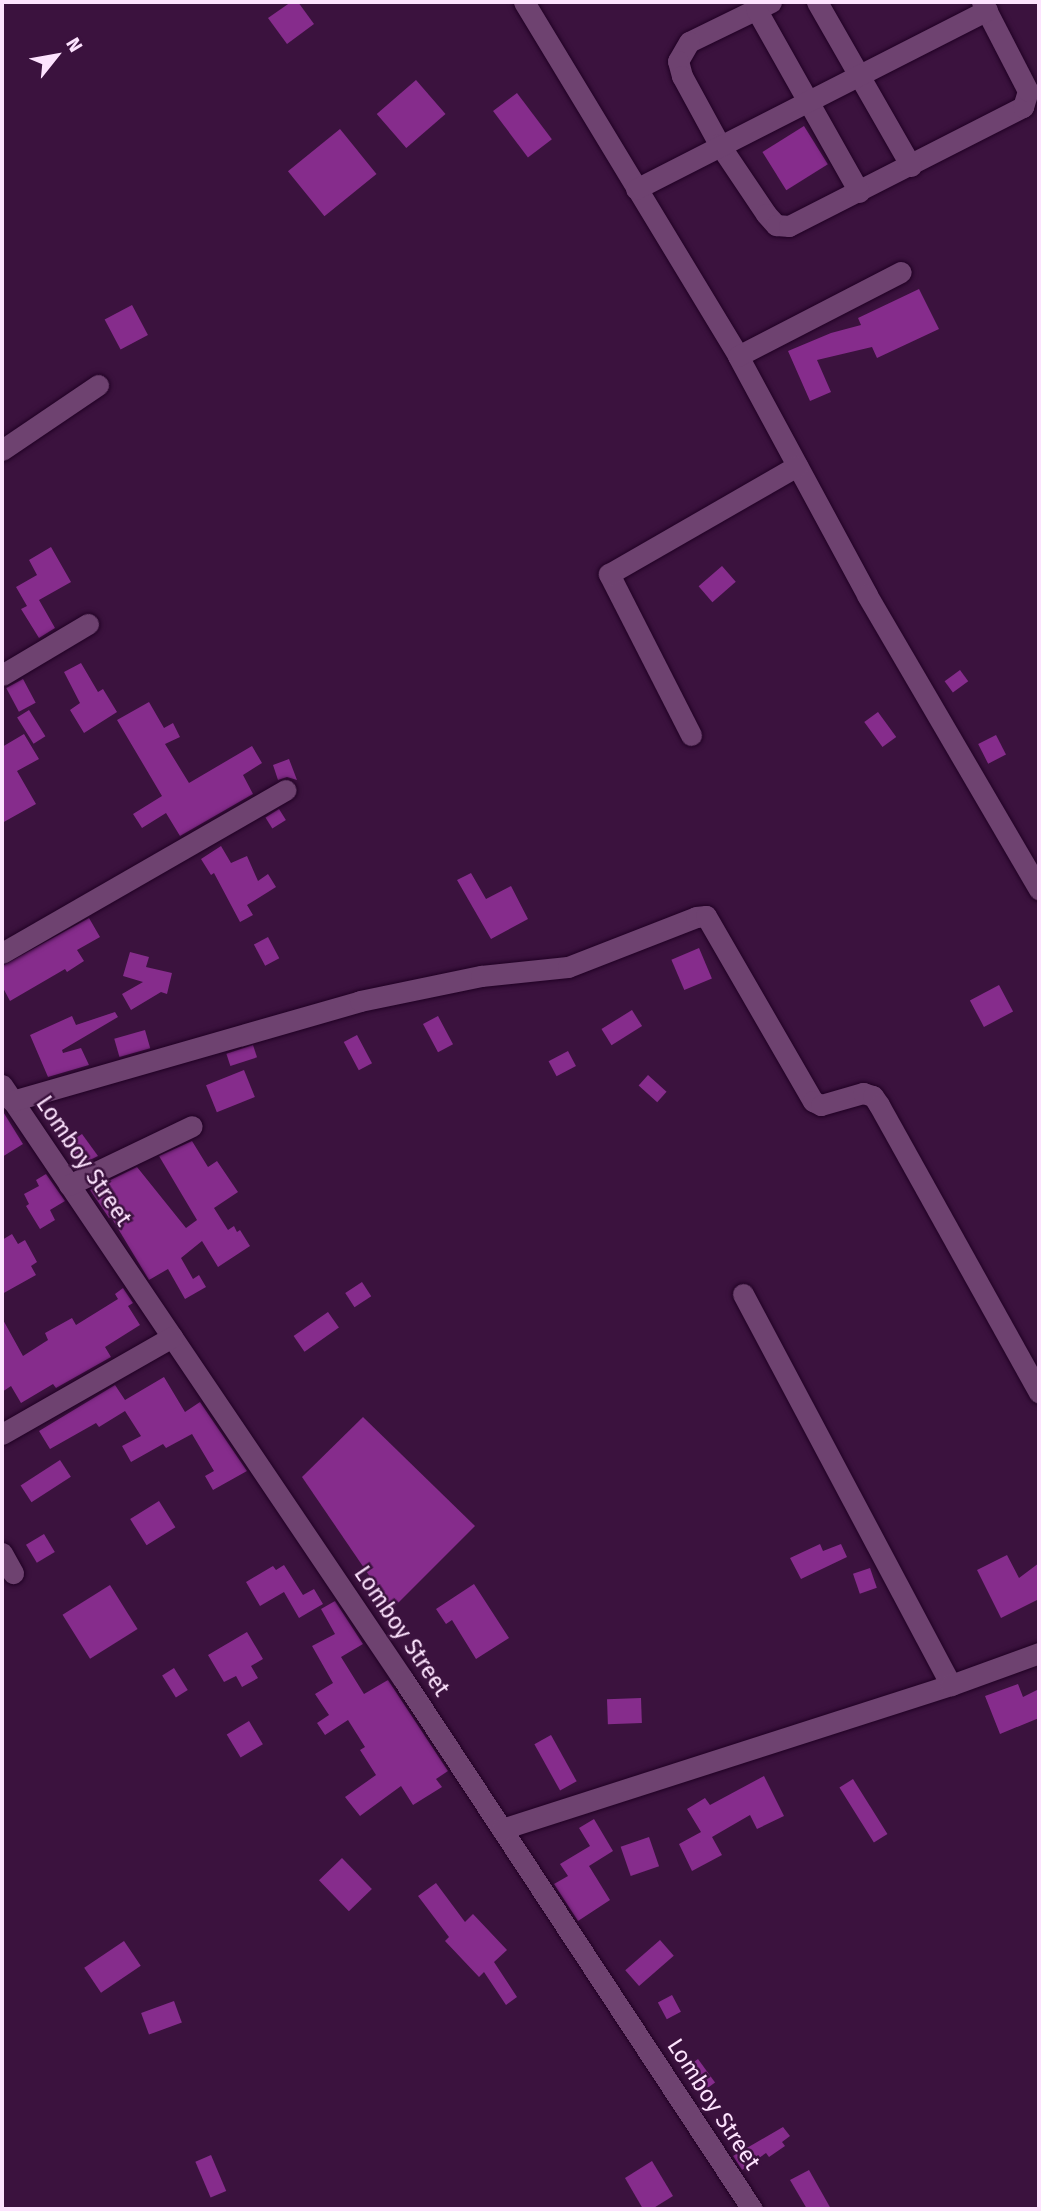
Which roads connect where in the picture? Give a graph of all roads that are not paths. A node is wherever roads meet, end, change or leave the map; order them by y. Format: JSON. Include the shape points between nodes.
{"nodes":[{"id":1,"x":524,"y":2,"type":"edge"},
{"id":2,"x":817,"y":2,"type":"edge"},
{"id":3,"x":764,"y":6,"type":"edge"},
{"id":4,"x":985,"y":6,"type":"edge"},
{"id":5,"x":857,"y":75,"type":"junction"},
{"id":6,"x":807,"y":99,"type":"junction"},
{"id":7,"x":719,"y":144,"type":"junction"},
{"id":8,"x":911,"y":166,"type":"junction"},
{"id":9,"x":636,"y":189,"type":"junction"},
{"id":10,"x":859,"y":192,"type":"junction"},
{"id":11,"x":901,"y":272,"type":"dead end"},
{"id":12,"x":738,"y":356,"type":"junction"},
{"id":13,"x":98,"y":385,"type":"dead end"},
{"id":14,"x":2,"y":450,"type":"edge"},
{"id":15,"x":797,"y":467,"type":"junction"},
{"id":16,"x":88,"y":624,"type":"dead end"},
{"id":17,"x":2,"y":675,"type":"edge"},
{"id":18,"x":691,"y":735,"type":"dead end"},
{"id":19,"x":286,"y":790,"type":"dead end"},
{"id":20,"x":1039,"y":889,"type":"edge"},
{"id":21,"x":2,"y":953,"type":"edge"},
{"id":22,"x":7,"y":1093,"type":"edge"},
{"id":23,"x":192,"y":1126,"type":"dead end"},
{"id":24,"x":69,"y":1185,"type":"junction"},
{"id":25,"x":743,"y":1294,"type":"dead end"},
{"id":26,"x":172,"y":1337,"type":"junction"},
{"id":27,"x":1039,"y":1392,"type":"edge"},
{"id":28,"x":2,"y":1434,"type":"edge"},
{"id":29,"x":2,"y":1553,"type":"edge"},
{"id":30,"x":13,"y":1573,"type":"dead end"},
{"id":31,"x":1039,"y":1653,"type":"edge"},
{"id":32,"x":951,"y":1685,"type":"junction"},
{"id":33,"x":502,"y":1829,"type":"junction"},
{"id":34,"x":752,"y":2209,"type":"edge"}],
"edges":[{"from":1,"to":9,"type":"street"},
{"from":2,"to":5,"type":"street"},
{"from":3,"to":6,"type":"street"},
{"from":3,"to":7,"type":"street","via":[[689,42],[678,61]]},
{"from":4,"to":5,"type":"street"},
{"from":4,"to":8,"type":"street","via":[[1028,91],[1027,100],[1023,107]]},
{"from":5,"to":6,"type":"street"},
{"from":5,"to":8,"type":"street"},
{"from":6,"to":7,"type":"street"},
{"from":6,"to":10,"type":"street"},
{"from":7,"to":9,"type":"street"},
{"from":7,"to":10,"type":"street","via":[[776,225],[802,223]]},
{"from":8,"to":10,"type":"street"},
{"from":9,"to":12,"type":"street"},
{"from":11,"to":12,"type":"street"},
{"from":12,"to":15,"type":"street"},
{"from":13,"to":14,"type":"street"},
{"from":15,"to":18,"type":"street","via":[[609,574]]},
{"from":15,"to":20,"type":"street"},
{"from":16,"to":17,"type":"street"},
{"from":19,"to":21,"type":"street"},
{"from":22,"to":24,"type":"street","name":"Lomboy Street"},
{"from":22,"to":27,"type":"street","via":[[360,1001],[481,976],[568,967],[706,916],[813,1101],[821,1105],[863,1093],[879,1104]]},
{"from":23,"to":24,"type":"street"},
{"from":24,"to":26,"type":"street","name":"Lomboy Street"},
{"from":25,"to":32,"type":"street"},
{"from":26,"to":28,"type":"street"},
{"from":26,"to":33,"type":"street","name":"Lomboy Street"},
{"from":29,"to":30,"type":"street"},
{"from":31,"to":32,"type":"street"},
{"from":32,"to":33,"type":"street"},
{"from":33,"to":34,"type":"street","name":"Lomboy Street"}]}
